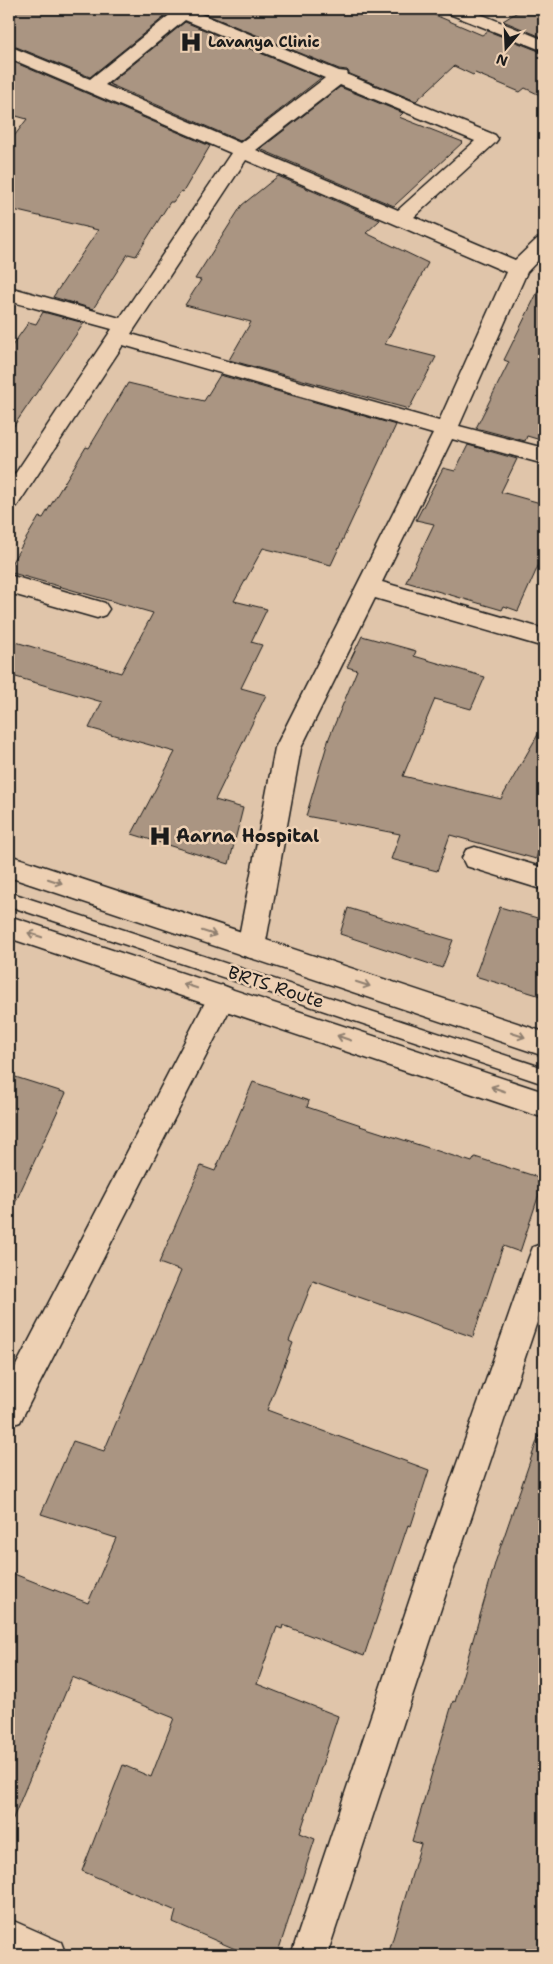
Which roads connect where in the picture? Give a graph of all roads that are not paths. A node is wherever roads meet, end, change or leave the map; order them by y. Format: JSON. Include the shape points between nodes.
{"nodes":[{"id":1,"x":453,"y":9,"type":"edge"},
{"id":2,"x":544,"y":46,"type":"edge"},
{"id":3,"x":9,"y":51,"type":"edge"},
{"id":4,"x":340,"y":76,"type":"junction"},
{"id":5,"x":92,"y":87,"type":"junction"},
{"id":6,"x":242,"y":151,"type":"junction"},
{"id":7,"x":400,"y":219,"type":"junction"},
{"id":8,"x":544,"y":243,"type":"edge"},
{"id":9,"x":518,"y":269,"type":"junction"},
{"id":10,"x":9,"y":294,"type":"edge"},
{"id":11,"x":122,"y":331,"type":"junction"},
{"id":12,"x":446,"y":430,"type":"junction"},
{"id":13,"x":544,"y":456,"type":"edge"},
{"id":14,"x":9,"y":500,"type":"edge"},
{"id":15,"x":9,"y":584,"type":"edge"},
{"id":16,"x":368,"y":586,"type":"junction"},
{"id":17,"x":97,"y":609,"type":"dead end"},
{"id":18,"x":544,"y":638,"type":"edge"},
{"id":19,"x":475,"y":858,"type":"dead end"},
{"id":20,"x":9,"y":866,"type":"edge"},
{"id":21,"x":544,"y":879,"type":"edge"},
{"id":22,"x":9,"y":899,"type":"edge"},
{"id":23,"x":9,"y":927,"type":"edge"},
{"id":24,"x":251,"y":946,"type":"junction"},
{"id":25,"x":222,"y":997,"type":"junction"},
{"id":26,"x":544,"y":1044,"type":"edge"},
{"id":27,"x":544,"y":1076,"type":"edge"},
{"id":28,"x":544,"y":1105,"type":"edge"},
{"id":29,"x":544,"y":1257,"type":"edge"},
{"id":30,"x":9,"y":1411,"type":"edge"},
{"id":31,"x":9,"y":1937,"type":"edge"},
{"id":32,"x":48,"y":1955,"type":"edge"},
{"id":33,"x":309,"y":1955,"type":"edge"}],
"edges":[{"from":1,"to":2,"type":"street"},
{"from":3,"to":5,"type":"street"},
{"from":4,"to":5,"type":"street","via":[[183,13]]},
{"from":4,"to":6,"type":"street"},
{"from":4,"to":7,"type":"street","via":[[488,139]]},
{"from":5,"to":6,"type":"street"},
{"from":6,"to":7,"type":"street"},
{"from":6,"to":11,"type":"street"},
{"from":7,"to":9,"type":"street"},
{"from":8,"to":9,"type":"street"},
{"from":9,"to":12,"type":"street"},
{"from":10,"to":11,"type":"street"},
{"from":11,"to":12,"type":"street"},
{"from":11,"to":14,"type":"street"},
{"from":12,"to":13,"type":"street"},
{"from":12,"to":16,"type":"street"},
{"from":15,"to":17,"type":"street"},
{"from":16,"to":18,"type":"street"},
{"from":16,"to":24,"type":"street","via":[[288,748]]},
{"from":19,"to":21,"type":"street"},
{"from":20,"to":24,"type":"street","one_way":true},
{"from":22,"to":27,"type":"lane","name":"BRTS Route"},
{"from":25,"to":23,"type":"street","one_way":true},
{"from":24,"to":26,"type":"street","one_way":true},
{"from":28,"to":25,"type":"street","one_way":true},
{"from":25,"to":30,"type":"street"},
{"from":29,"to":33,"type":"street"},
{"from":31,"to":32,"type":"street"}]}
